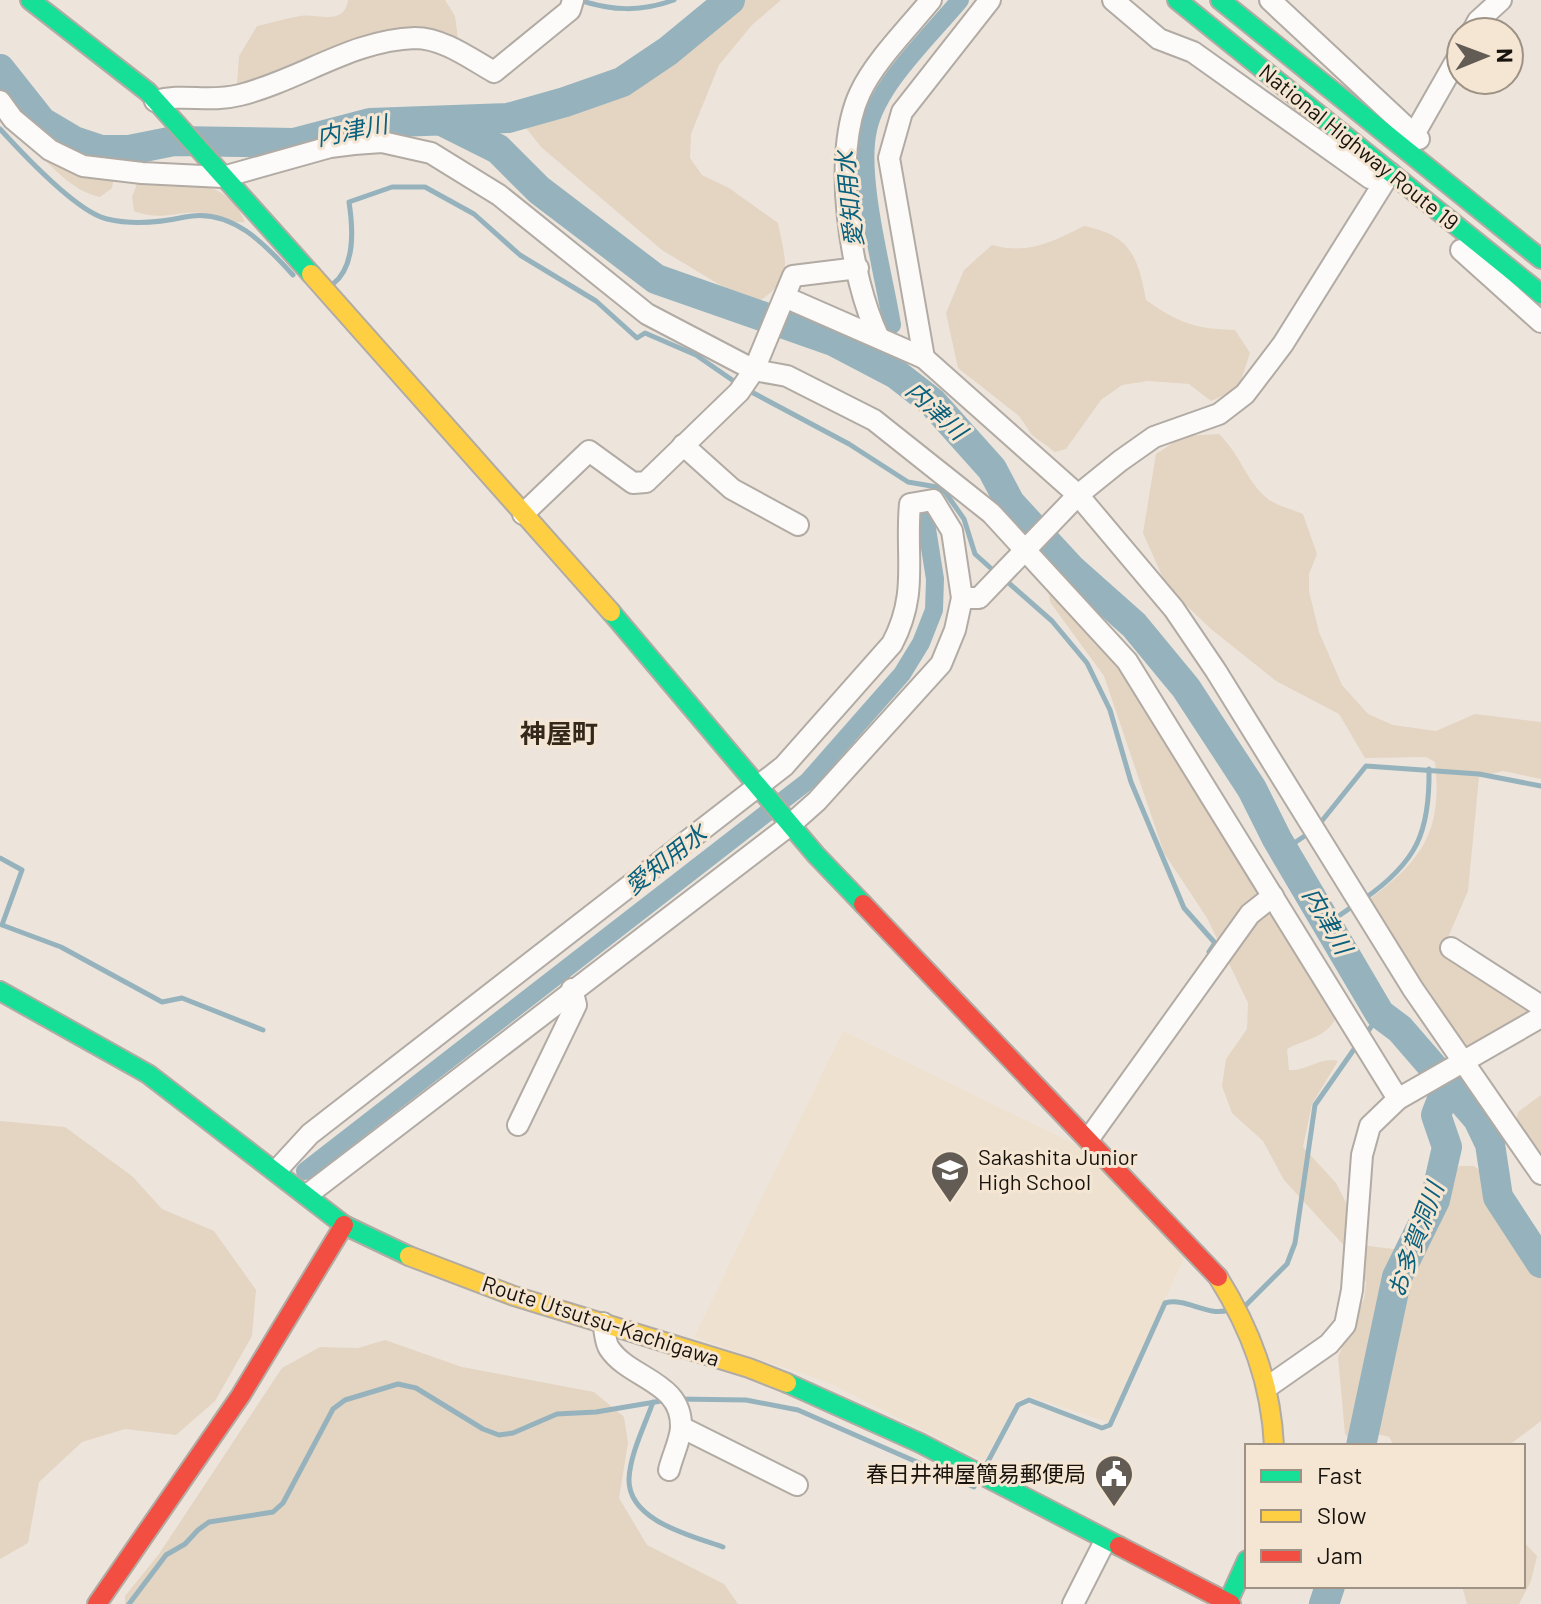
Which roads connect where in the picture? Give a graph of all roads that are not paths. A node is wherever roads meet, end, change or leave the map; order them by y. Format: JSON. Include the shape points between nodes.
{"nodes":[{"id":1,"x":30,"y":0,"type":"edge"},
{"id":2,"x":573,"y":0,"type":"edge"},
{"id":3,"x":931,"y":0,"type":"edge"},
{"id":4,"x":990,"y":0,"type":"edge"},
{"id":5,"x":1113,"y":0,"type":"edge"},
{"id":6,"x":1177,"y":0,"type":"edge"},
{"id":7,"x":1220,"y":0,"type":"edge"},
{"id":8,"x":1270,"y":0,"type":"edge"},
{"id":9,"x":1501,"y":0,"type":"edge"},
{"id":10,"x":1486,"y":16,"type":"edge"},
{"id":11,"x":1445,"y":80,"type":"edge"},
{"id":12,"x":0,"y":101,"type":"edge"},
{"id":13,"x":159,"y":104,"type":"junction"},
{"id":14,"x":1410,"y":142,"type":"junction"},
{"id":15,"x":222,"y":175,"type":"junction"},
{"id":16,"x":1385,"y":180,"type":"junction"},
{"id":17,"x":1541,"y":238,"type":"edge"},
{"id":18,"x":1541,"y":259,"type":"edge"},
{"id":19,"x":858,"y":268,"type":"junction"},
{"id":20,"x":1541,"y":294,"type":"edge"},
{"id":21,"x":787,"y":298,"type":"junction"},
{"id":22,"x":1541,"y":322,"type":"edge"},
{"id":23,"x":879,"y":338,"type":"junction"},
{"id":24,"x":924,"y":358,"type":"junction"},
{"id":25,"x":754,"y":370,"type":"junction"},
{"id":26,"x":683,"y":445,"type":"junction"},
{"id":27,"x":1078,"y":495,"type":"junction"},
{"id":28,"x":523,"y":514,"type":"junction"},
{"id":29,"x":798,"y":525,"type":"dead end"},
{"id":30,"x":1022,"y":549,"type":"junction"},
{"id":31,"x":962,"y":598,"type":"junction"},
{"id":32,"x":758,"y":787,"type":"junction"},
{"id":33,"x":790,"y":825,"type":"junction"},
{"id":34,"x":1273,"y":896,"type":"junction"},
{"id":35,"x":1451,"y":948,"type":"dead end"},
{"id":36,"x":572,"y":989,"type":"junction"},
{"id":37,"x":0,"y":991,"type":"edge"},
{"id":38,"x":1541,"y":1006,"type":"edge"},
{"id":39,"x":1541,"y":1017,"type":"edge"},
{"id":40,"x":1460,"y":1062,"type":"junction"},
{"id":41,"x":1398,"y":1099,"type":"junction"},
{"id":42,"x":518,"y":1125,"type":"dead end"},
{"id":43,"x":1090,"y":1137,"type":"junction"},
{"id":44,"x":276,"y":1171,"type":"junction"},
{"id":45,"x":1541,"y":1174,"type":"edge"},
{"id":46,"x":307,"y":1195,"type":"junction"},
{"id":47,"x":344,"y":1225,"type":"junction"},
{"id":48,"x":603,"y":1323,"type":"junction"},
{"id":49,"x":1269,"y":1386,"type":"junction"},
{"id":50,"x":681,"y":1427,"type":"junction"},
{"id":51,"x":1274,"y":1444,"type":"edge"},
{"id":52,"x":669,"y":1470,"type":"dead end"},
{"id":53,"x":797,"y":1485,"type":"dead end"},
{"id":54,"x":1105,"y":1541,"type":"junction"},
{"id":55,"x":1245,"y":1565,"type":"edge"},
{"id":56,"x":1229,"y":1603,"type":"edge"},
{"id":57,"x":97,"y":1604,"type":"edge"},
{"id":58,"x":1073,"y":1604,"type":"edge"}],
"edges":[{"from":1,"to":13,"type":"main road"},
{"from":2,"to":13,"type":"street","via":[[570,10],[494,72],[451,48],[417,38],[350,51],[245,94],[213,101],[169,97]]},
{"from":3,"to":19,"type":"street","via":[[861,89],[850,115],[846,189]]},
{"from":4,"to":24,"type":"street","via":[[915,92],[902,112],[892,146],[894,192]]},
{"from":5,"to":16,"type":"street","via":[[1159,39],[1198,46]]},
{"from":6,"to":16,"type":"main road","name":"National Highway Route 19"},
{"from":7,"to":14,"type":"main road","name":"National Highway Route 19"},
{"from":8,"to":14,"type":"street"},
{"from":9,"to":10,"type":"street"},
{"from":11,"to":14,"type":"street"},
{"from":12,"to":15,"type":"street","via":[[50,150],[83,166],[186,178]]},
{"from":13,"to":15,"type":"main road"},
{"from":14,"to":17,"type":"street"},
{"from":14,"to":18,"type":"main road","name":"National Highway Route 19"},
{"from":15,"to":25,"type":"street","via":[[354,144],[382,142],[431,153],[499,195],[647,314]]},
{"from":15,"to":28,"type":"main road"},
{"from":16,"to":20,"type":"main road","name":"National Highway Route 19"},
{"from":16,"to":22,"type":"street"},
{"from":16,"to":27,"type":"street","via":[[1283,344],[1245,394],[1219,414],[1154,437]]},
{"from":19,"to":21,"type":"street","via":[[793,276]]},
{"from":19,"to":23,"type":"street","via":[[866,312]]},
{"from":21,"to":23,"type":"street"},
{"from":21,"to":25,"type":"street"},
{"from":23,"to":24,"type":"street"},
{"from":24,"to":27,"type":"street"},
{"from":25,"to":26,"type":"street","via":[[739,392]]},
{"from":25,"to":30,"type":"street","via":[[787,376],[874,420],[991,513]]},
{"from":26,"to":28,"type":"street","via":[[646,482],[633,483],[589,451]]},
{"from":26,"to":29,"type":"street","via":[[732,489]]},
{"from":27,"to":30,"type":"street"},
{"from":27,"to":40,"type":"street","via":[[1174,609],[1216,671]]},
{"from":28,"to":32,"type":"main road"},
{"from":30,"to":31,"type":"street","via":[[979,598]]},
{"from":30,"to":34,"type":"street","via":[[1127,661]]},
{"from":31,"to":32,"type":"street","via":[[952,531],[933,500],[910,504],[910,594],[892,644],[821,727]]},
{"from":31,"to":33,"type":"street","via":[[941,664]]},
{"from":32,"to":33,"type":"main road"},
{"from":32,"to":44,"type":"street","via":[[310,1134]]},
{"from":33,"to":36,"type":"street"},
{"from":33,"to":43,"type":"main road"},
{"from":34,"to":41,"type":"street"},
{"from":34,"to":43,"type":"street","via":[[1250,914]]},
{"from":35,"to":38,"type":"street"},
{"from":36,"to":42,"type":"street","via":[[576,1005]]},
{"from":36,"to":46,"type":"street"},
{"from":37,"to":44,"type":"main road","name":"Route Utsutsu-Kachigawa","via":[[148,1074]]},
{"from":39,"to":40,"type":"street"},
{"from":40,"to":41,"type":"street"},
{"from":40,"to":45,"type":"street"},
{"from":41,"to":49,"type":"street","via":[[1370,1126],[1362,1155],[1345,1325],[1329,1344]]},
{"from":43,"to":49,"type":"main road","via":[[1211,1265],[1260,1353]]},
{"from":44,"to":46,"type":"main road","name":"Route Utsutsu-Kachigawa"},
{"from":46,"to":47,"type":"main road","name":"Route Utsutsu-Kachigawa"},
{"from":47,"to":48,"type":"main road","name":"Route Utsutsu-Kachigawa","via":[[514,1296]]},
{"from":47,"to":57,"type":"main road","via":[[241,1395]]},
{"from":48,"to":50,"type":"street","via":[[608,1347],[664,1387]]},
{"from":48,"to":54,"type":"main road","name":"Route Utsutsu-Kachigawa","via":[[749,1368],[822,1397]]},
{"from":49,"to":51,"type":"main road"},
{"from":50,"to":52,"type":"street"},
{"from":50,"to":53,"type":"street"},
{"from":54,"to":56,"type":"main road","name":"Route Utsutsu-Kachigawa"},
{"from":54,"to":58,"type":"street"},
{"from":55,"to":56,"type":"main road"}]}
